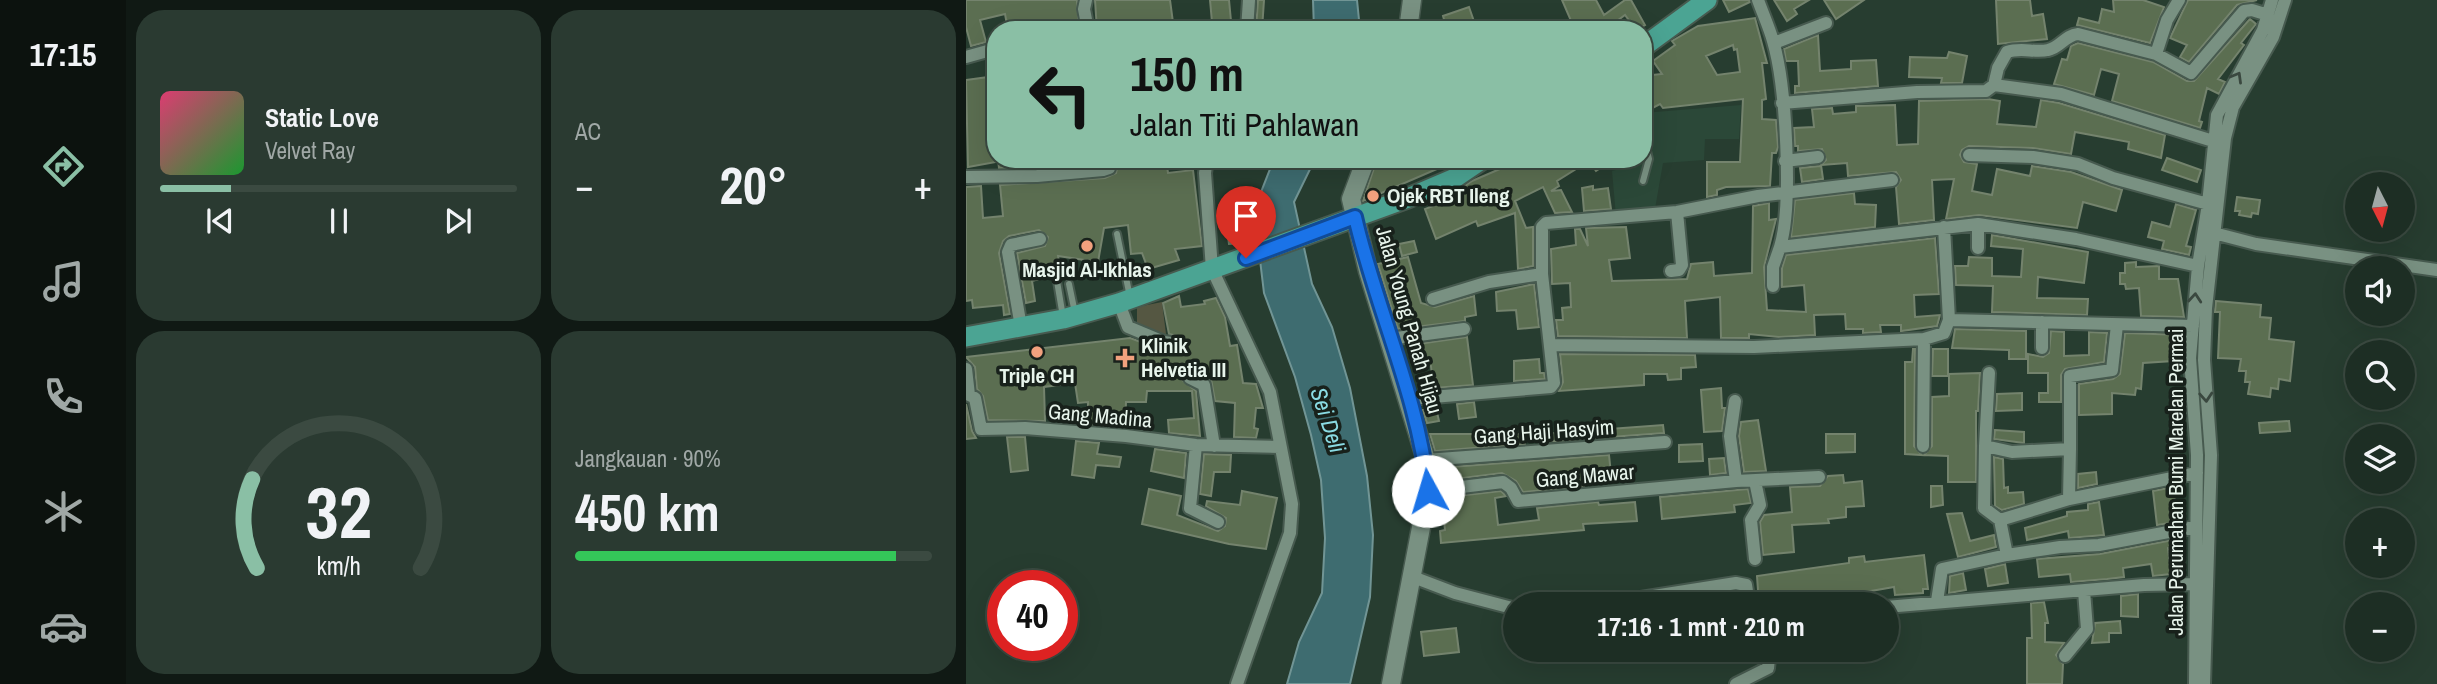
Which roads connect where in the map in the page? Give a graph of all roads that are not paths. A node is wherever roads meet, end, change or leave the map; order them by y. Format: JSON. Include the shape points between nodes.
{"nodes":[{"id":1,"x":1086,"y":0,"type":"edge"},
{"id":2,"x":1249,"y":0,"type":"edge"},
{"id":3,"x":1412,"y":0,"type":"edge"},
{"id":4,"x":1707,"y":0,"type":"edge"},
{"id":5,"x":1758,"y":0,"type":"edge"},
{"id":6,"x":2179,"y":0,"type":"edge"},
{"id":7,"x":2272,"y":0,"type":"edge"},
{"id":8,"x":2285,"y":0,"type":"edge"},
{"id":9,"x":2268,"y":15,"type":"junction"},
{"id":10,"x":1086,"y":21,"type":"edge"},
{"id":11,"x":1248,"y":21,"type":"edge"},
{"id":12,"x":1409,"y":21,"type":"edge"},
{"id":13,"x":1826,"y":23,"type":"dead end"},
{"id":14,"x":2268,"y":34,"type":"junction"},
{"id":15,"x":1652,"y":40,"type":"edge"},
{"id":16,"x":1774,"y":43,"type":"junction"},
{"id":17,"x":987,"y":51,"type":"edge"},
{"id":18,"x":2156,"y":54,"type":"junction"},
{"id":19,"x":966,"y":57,"type":"edge"},
{"id":20,"x":1994,"y":85,"type":"junction"},
{"id":21,"x":1782,"y":103,"type":"junction"},
{"id":22,"x":2213,"y":141,"type":"junction"},
{"id":23,"x":1969,"y":155,"type":"dead end"},
{"id":24,"x":1818,"y":157,"type":"dead end"},
{"id":25,"x":1785,"y":161,"type":"junction"},
{"id":26,"x":1109,"y":168,"type":"edge"},
{"id":27,"x":1206,"y":168,"type":"edge"},
{"id":28,"x":1363,"y":168,"type":"edge"},
{"id":29,"x":1470,"y":168,"type":"edge"},
{"id":30,"x":1647,"y":168,"type":"edge"},
{"id":31,"x":966,"y":177,"type":"edge"},
{"id":32,"x":1892,"y":180,"type":"dead end"},
{"id":33,"x":1643,"y":181,"type":"dead end"},
{"id":34,"x":1783,"y":195,"type":"junction"},
{"id":35,"x":2208,"y":204,"type":"junction"},
{"id":36,"x":1677,"y":212,"type":"junction"},
{"id":37,"x":1355,"y":217,"type":"junction"},
{"id":38,"x":1978,"y":225,"type":"junction"},
{"id":39,"x":1944,"y":227,"type":"junction"},
{"id":40,"x":2210,"y":232,"type":"junction"},
{"id":41,"x":1117,"y":234,"type":"dead end"},
{"id":42,"x":1040,"y":239,"type":"dead end"},
{"id":43,"x":1780,"y":247,"type":"junction"},
{"id":44,"x":1978,"y":248,"type":"dead end"},
{"id":45,"x":2198,"y":266,"type":"junction"},
{"id":46,"x":1212,"y":269,"type":"junction"},
{"id":47,"x":2437,"y":270,"type":"edge"},
{"id":48,"x":1671,"y":271,"type":"dead end"},
{"id":49,"x":1542,"y":274,"type":"junction"},
{"id":50,"x":1057,"y":281,"type":"dead end"},
{"id":51,"x":1069,"y":284,"type":"dead end"},
{"id":52,"x":1773,"y":286,"type":"dead end"},
{"id":53,"x":1433,"y":299,"type":"dead end"},
{"id":54,"x":1124,"y":301,"type":"junction"},
{"id":55,"x":1070,"y":317,"type":"junction"},
{"id":56,"x":1949,"y":320,"type":"junction"},
{"id":57,"x":2042,"y":322,"type":"junction"},
{"id":58,"x":2117,"y":326,"type":"junction"},
{"id":59,"x":2193,"y":326,"type":"junction"},
{"id":60,"x":1021,"y":327,"type":"junction"},
{"id":61,"x":1464,"y":329,"type":"dead end"},
{"id":62,"x":966,"y":337,"type":"edge"},
{"id":63,"x":1389,"y":339,"type":"junction"},
{"id":64,"x":1924,"y":339,"type":"junction"},
{"id":65,"x":1177,"y":344,"type":"dead end"},
{"id":66,"x":1550,"y":345,"type":"junction"},
{"id":67,"x":2042,"y":348,"type":"dead end"},
{"id":68,"x":966,"y":369,"type":"edge"},
{"id":69,"x":1989,"y":373,"type":"dead end"},
{"id":70,"x":1190,"y":378,"type":"dead end"},
{"id":71,"x":1409,"y":399,"type":"junction"},
{"id":72,"x":1735,"y":401,"type":"dead end"},
{"id":73,"x":1665,"y":442,"type":"dead end"},
{"id":74,"x":1196,"y":445,"type":"junction"},
{"id":75,"x":1214,"y":446,"type":"junction"},
{"id":76,"x":1923,"y":446,"type":"dead end"},
{"id":77,"x":1985,"y":446,"type":"junction"},
{"id":78,"x":1280,"y":447,"type":"junction"},
{"id":79,"x":2070,"y":450,"type":"junction"},
{"id":80,"x":2197,"y":455,"type":"junction"},
{"id":81,"x":2211,"y":455,"type":"junction"},
{"id":82,"x":1426,"y":460,"type":"junction"},
{"id":83,"x":2197,"y":473,"type":"junction"},
{"id":84,"x":1819,"y":477,"type":"dead end"},
{"id":85,"x":1736,"y":481,"type":"junction"},
{"id":86,"x":1755,"y":481,"type":"junction"},
{"id":87,"x":1428,"y":491,"type":"junction"},
{"id":88,"x":2069,"y":499,"type":"junction"},
{"id":89,"x":2000,"y":520,"type":"junction"},
{"id":90,"x":1218,"y":522,"type":"dead end"},
{"id":91,"x":2195,"y":527,"type":"junction"},
{"id":92,"x":2007,"y":555,"type":"junction"},
{"id":93,"x":1755,"y":559,"type":"dead end"},
{"id":94,"x":1413,"y":576,"type":"junction"},
{"id":95,"x":2197,"y":584,"type":"junction"},
{"id":96,"x":2084,"y":591,"type":"junction"},
{"id":97,"x":1679,"y":592,"type":"edge"},
{"id":98,"x":1747,"y":592,"type":"edge"},
{"id":99,"x":1937,"y":601,"type":"junction"},
{"id":100,"x":1899,"y":605,"type":"edge"},
{"id":101,"x":1503,"y":606,"type":"edge"},
{"id":102,"x":2200,"y":646,"type":"junction"},
{"id":103,"x":2065,"y":656,"type":"dead end"},
{"id":104,"x":1769,"y":662,"type":"edge"},
{"id":105,"x":1237,"y":684,"type":"edge"},
{"id":106,"x":1391,"y":684,"type":"edge"},
{"id":107,"x":1736,"y":684,"type":"edge"},
{"id":108,"x":2195,"y":684,"type":"edge"},
{"id":109,"x":2204,"y":684,"type":"edge"}],
"edges":[{"from":1,"to":10,"type":"street"},
{"from":2,"to":11,"type":"street"},
{"from":3,"to":12,"type":"street"},
{"from":4,"to":15,"type":"main road"},
{"from":5,"to":16,"type":"street"},
{"from":6,"to":18,"type":"street"},
{"from":7,"to":9,"type":"street","name":"Jalan Perumahan Bumi Marelan Permai"},
{"from":8,"to":14,"type":"street","name":"Jalan Perumahan Bumi Marelan Permai"},
{"from":9,"to":14,"type":"street","name":"Jalan Perumahan Bumi Marelan Permai"},
{"from":9,"to":18,"type":"street","via":[[2245,11],[2191,73]]},
{"from":13,"to":16,"type":"street"},
{"from":22,"to":14,"type":"street","name":"Jalan Perumahan Bumi Marelan Permai","one_way":true,"via":[[2222,102]]},
{"from":14,"to":40,"type":"street","name":"Jalan Perumahan Bumi Marelan Permai","via":[[2228,121]]},
{"from":16,"to":21,"type":"street"},
{"from":17,"to":19,"type":"street"},
{"from":18,"to":20,"type":"street","via":[[2072,34],[2046,51],[2007,52]]},
{"from":20,"to":21,"type":"street","via":[[1965,94],[1917,92]]},
{"from":20,"to":22,"type":"street","via":[[2061,94]]},
{"from":21,"to":25,"type":"street"},
{"from":22,"to":35,"type":"street","name":"Jalan Perumahan Bumi Marelan Permai"},
{"from":23,"to":35,"type":"street","via":[[2078,164]]},
{"from":24,"to":25,"type":"street"},
{"from":25,"to":34,"type":"street"},
{"from":26,"to":31,"type":"street"},
{"from":27,"to":46,"type":"street"},
{"from":28,"to":37,"type":"street","name":"Jalan Young Panah Hijau","via":[[1351,199]]},
{"from":29,"to":37,"type":"main road"},
{"from":30,"to":33,"type":"lane"},
{"from":32,"to":34,"type":"street"},
{"from":34,"to":36,"type":"street"},
{"from":34,"to":43,"type":"street"},
{"from":35,"to":40,"type":"street","name":"Jalan Perumahan Bumi Marelan Permai"},
{"from":36,"to":48,"type":"street","via":[[1682,265]]},
{"from":36,"to":49,"type":"street","via":[[1546,223],[1542,227]]},
{"from":37,"to":46,"type":"main road"},
{"from":37,"to":63,"type":"street","name":"Jalan Young Panah Hijau"},
{"from":38,"to":39,"type":"street"},
{"from":38,"to":44,"type":"street"},
{"from":38,"to":45,"type":"street","via":[[2076,239]]},
{"from":39,"to":43,"type":"street"},
{"from":39,"to":56,"type":"street"},
{"from":40,"to":45,"type":"street","name":"Jalan Perumahan Bumi Marelan Permai"},
{"from":40,"to":47,"type":"street","via":[[2256,244]]},
{"from":40,"to":81,"type":"street","name":"Jalan Perumahan Bumi Marelan Permai","one_way":true,"via":[[2204,360]]},
{"from":41,"to":54,"type":"lane"},
{"from":42,"to":60,"type":"street","via":[[1011,245],[1008,251]]},
{"from":43,"to":52,"type":"street"},
{"from":59,"to":45,"type":"street","name":"Jalan Perumahan Bumi Marelan Permai","one_way":true},
{"from":46,"to":54,"type":"main road"},
{"from":46,"to":78,"type":"street","via":[[1270,392]]},
{"from":49,"to":53,"type":"street","via":[[1489,282]]},
{"from":49,"to":66,"type":"street"},
{"from":50,"to":55,"type":"lane"},
{"from":51,"to":55,"type":"lane"},
{"from":54,"to":55,"type":"main road"},
{"from":54,"to":65,"type":"street","via":[[1128,327]]},
{"from":55,"to":60,"type":"main road"},
{"from":56,"to":57,"type":"street"},
{"from":56,"to":64,"type":"street","via":[[1944,333]]},
{"from":57,"to":58,"type":"street"},
{"from":57,"to":67,"type":"street"},
{"from":58,"to":59,"type":"street"},
{"from":58,"to":79,"type":"street","via":[[2112,370],[2070,376]]},
{"from":59,"to":80,"type":"street","name":"Jalan Perumahan Bumi Marelan Permai","via":[[2191,389]]},
{"from":60,"to":62,"type":"main road"},
{"from":61,"to":63,"type":"street"},
{"from":63,"to":71,"type":"street","name":"Jalan Young Panah Hijau"},
{"from":64,"to":66,"type":"street","via":[[1780,347]]},
{"from":64,"to":76,"type":"street"},
{"from":66,"to":71,"type":"street","via":[[1554,383],[1550,387]]},
{"from":68,"to":74,"type":"street","name":"Gang Madina","via":[[969,396],[975,398],[981,429],[1025,428]]},
{"from":69,"to":77,"type":"street"},
{"from":70,"to":75,"type":"street","via":[[1204,385]]},
{"from":71,"to":82,"type":"street","name":"Jalan Young Panah Hijau"},
{"from":72,"to":85,"type":"street","via":[[1730,436]]},
{"from":73,"to":82,"type":"street","name":"Gang Haji Hasyim"},
{"from":74,"to":75,"type":"street","name":"Gang Madina"},
{"from":74,"to":90,"type":"street","via":[[1189,508]]},
{"from":75,"to":78,"type":"street","name":"Gang Madina"},
{"from":77,"to":79,"type":"street","via":[[2012,452]]},
{"from":77,"to":89,"type":"street","via":[[1984,508]]},
{"from":78,"to":105,"type":"street","via":[[1292,504],[1290,533]]},
{"from":79,"to":88,"type":"street"},
{"from":80,"to":81,"type":"street"},
{"from":80,"to":83,"type":"street","name":"Jalan Perumahan Bumi Marelan Permai"},
{"from":81,"to":102,"type":"street","name":"Jalan Perumahan Bumi Marelan Permai"},
{"from":82,"to":87,"type":"street","name":"Jalan Young Panah Hijau"},
{"from":83,"to":88,"type":"street"},
{"from":83,"to":91,"type":"street","name":"Jalan Perumahan Bumi Marelan Permai"},
{"from":84,"to":86,"type":"street","name":"Gang Mawar"},
{"from":85,"to":86,"type":"street","name":"Gang Mawar"},
{"from":85,"to":87,"type":"street","name":"Gang Mawar","via":[[1518,501],[1503,482]]},
{"from":86,"to":93,"type":"street","via":[[1760,505],[1751,520]]},
{"from":87,"to":94,"type":"street","name":"Jalan Young Panah Hijau"},
{"from":88,"to":89,"type":"street"},
{"from":89,"to":92,"type":"street"},
{"from":91,"to":92,"type":"street","via":[[2099,545]]},
{"from":91,"to":95,"type":"street","name":"Jalan Perumahan Bumi Marelan Permai"},
{"from":92,"to":99,"type":"street","via":[[1942,569]]},
{"from":94,"to":101,"type":"street"},
{"from":94,"to":106,"type":"street","name":"Jalan Young Panah Hijau"},
{"from":95,"to":96,"type":"street"},
{"from":95,"to":102,"type":"street","name":"Jalan Perumahan Bumi Marelan Permai"},
{"from":96,"to":99,"type":"street"},
{"from":96,"to":103,"type":"street","via":[[2087,629]]},
{"from":97,"to":98,"type":"street","via":[[1736,583],[1746,585]]},
{"from":99,"to":100,"type":"street"},
{"from":102,"to":108,"type":"street","name":"Jalan Perumahan Bumi Marelan Permai"},
{"from":102,"to":109,"type":"street","name":"Jalan Perumahan Bumi Marelan Permai"},
{"from":104,"to":107,"type":"street","via":[[1768,668]]}]}
